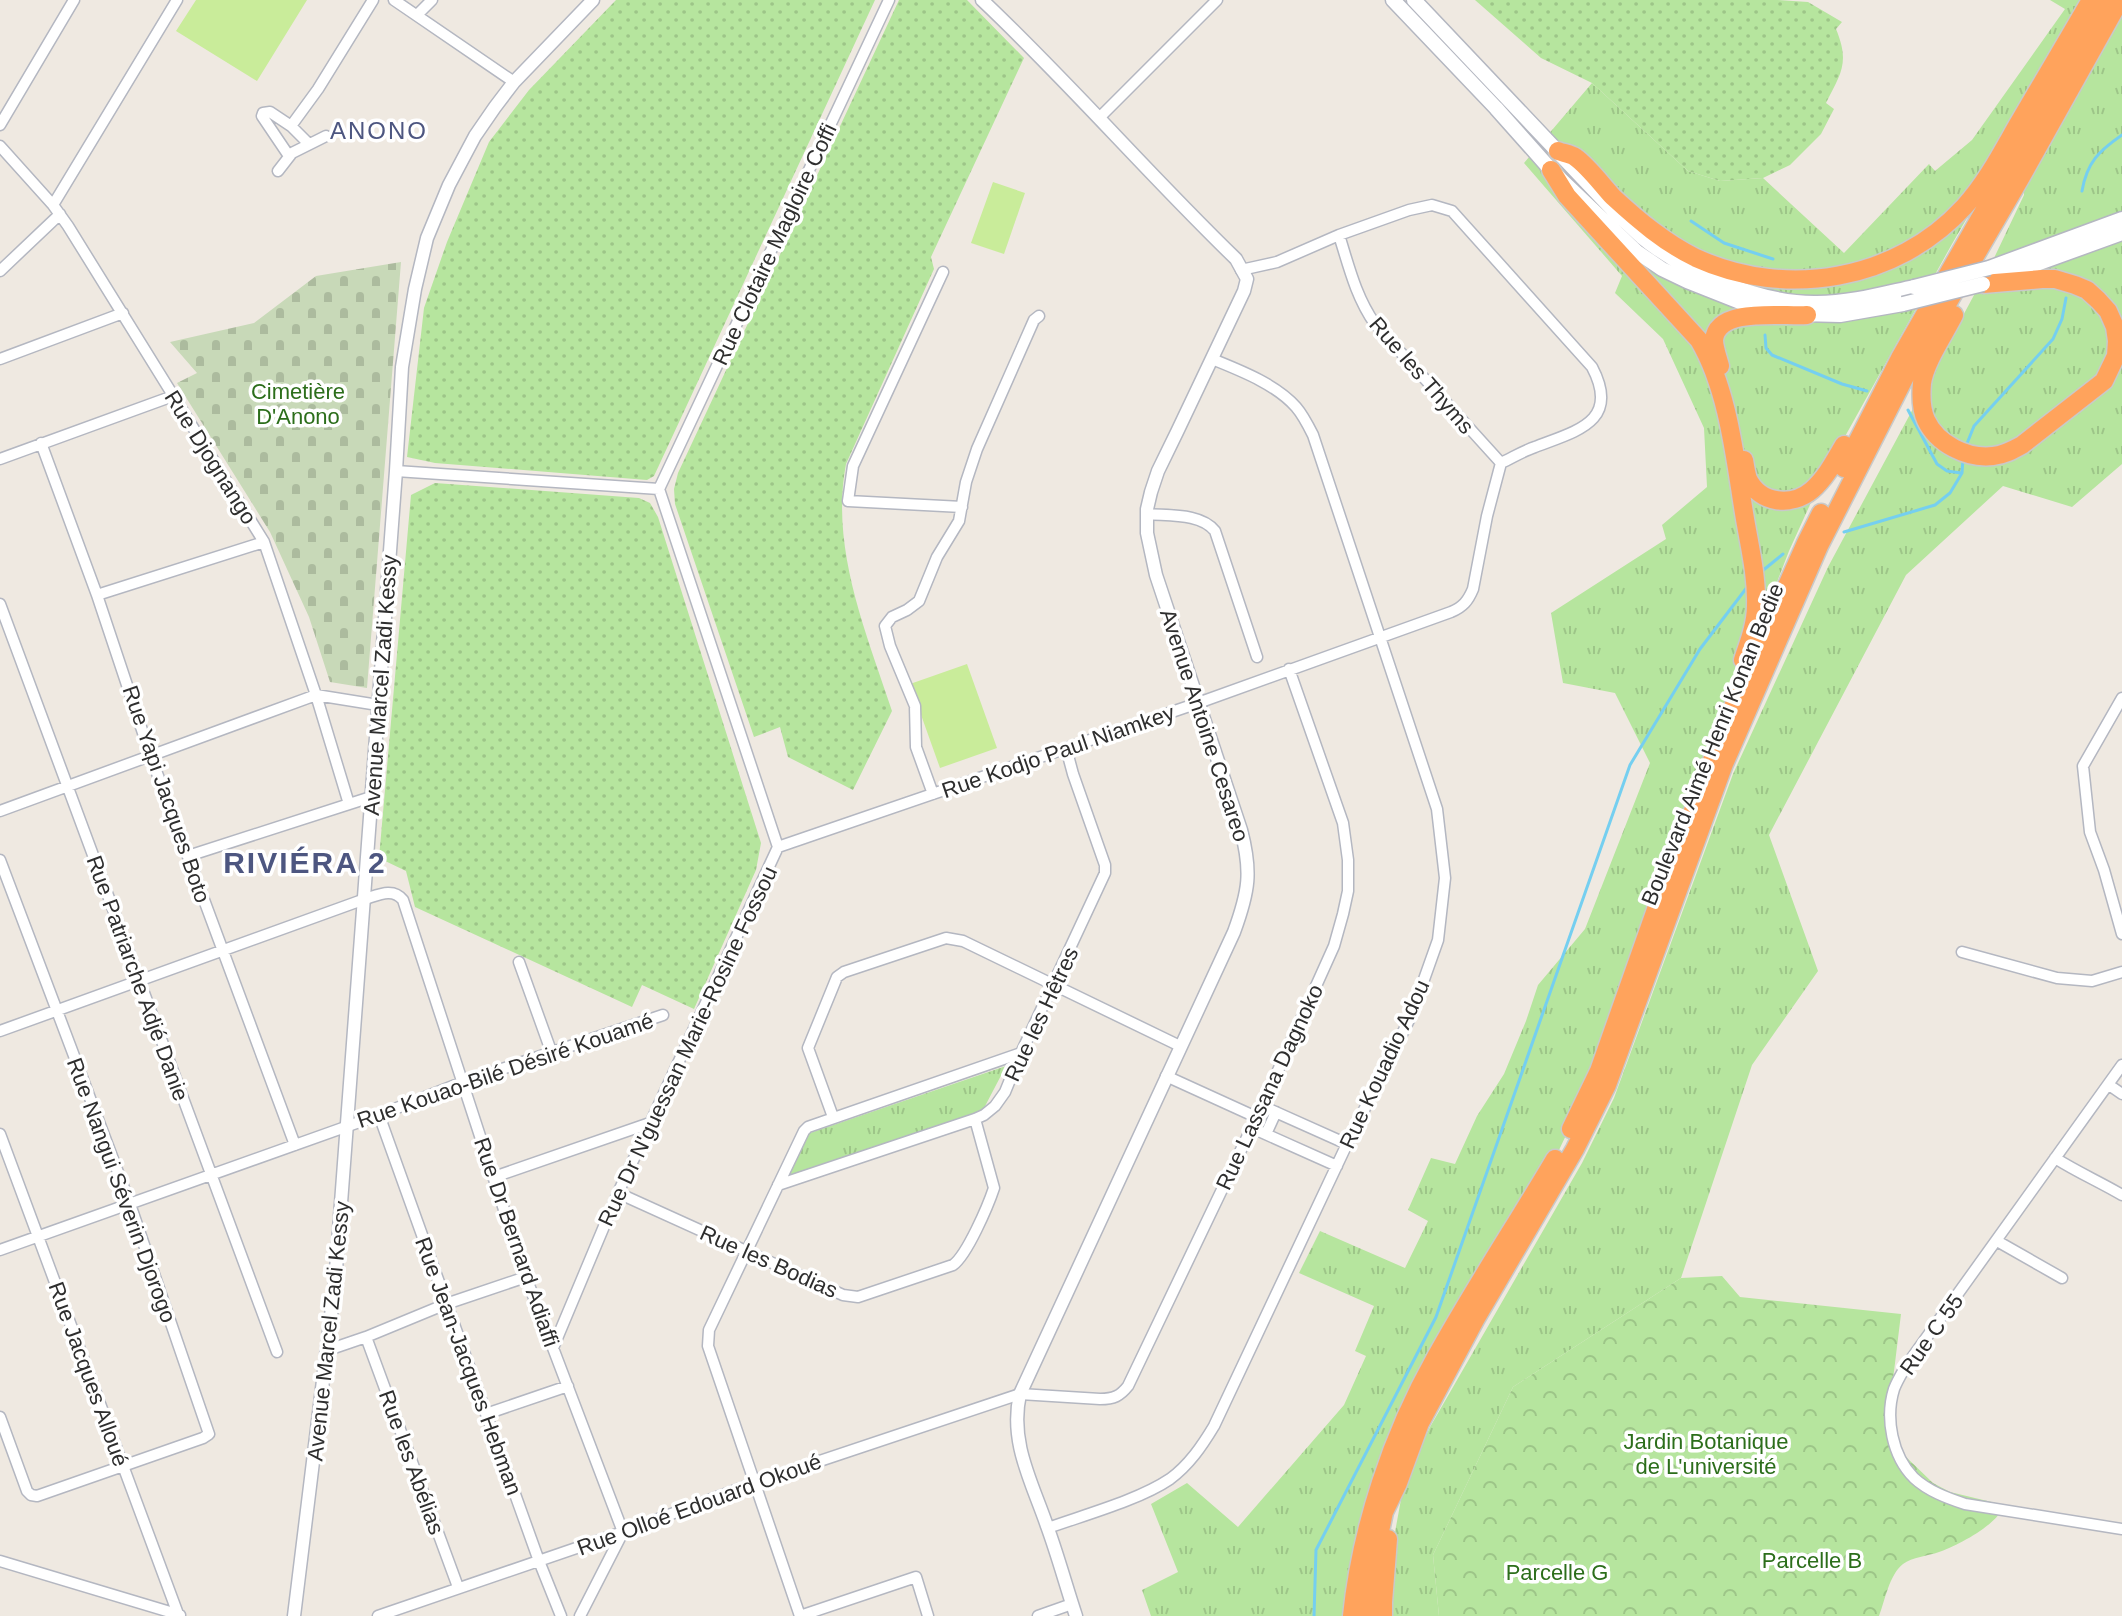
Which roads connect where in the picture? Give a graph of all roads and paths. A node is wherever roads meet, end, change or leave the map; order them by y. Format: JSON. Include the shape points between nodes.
{"nodes":[{"id":1,"x":74,"y":0,"type":"edge"},
{"id":2,"x":177,"y":0,"type":"edge"},
{"id":3,"x":373,"y":0,"type":"edge"},
{"id":4,"x":394,"y":0,"type":"edge"},
{"id":5,"x":432,"y":0,"type":"edge"},
{"id":6,"x":593,"y":0,"type":"edge"},
{"id":7,"x":889,"y":0,"type":"edge"},
{"id":8,"x":982,"y":0,"type":"edge"},
{"id":9,"x":1217,"y":0,"type":"edge"},
{"id":10,"x":1393,"y":0,"type":"edge"},
{"id":11,"x":1414,"y":0,"type":"edge"},
{"id":12,"x":2091,"y":0,"type":"edge"},
{"id":13,"x":2105,"y":0,"type":"edge"},
{"id":14,"x":2120,"y":0,"type":"edge"},
{"id":15,"x":417,"y":15,"type":"junction"},
{"id":16,"x":514,"y":82,"type":"junction"},
{"id":17,"x":1099,"y":118,"type":"junction"},
{"id":18,"x":0,"y":125,"type":"edge"},
{"id":19,"x":291,"y":126,"type":"junction"},
{"id":20,"x":326,"y":136,"type":"dead end"},
{"id":21,"x":308,"y":143,"type":"junction"},
{"id":22,"x":0,"y":146,"type":"edge"},
{"id":23,"x":1558,"y":151,"type":"junction"},
{"id":24,"x":289,"y":156,"type":"junction"},
{"id":25,"x":1551,"y":170,"type":"junction"},
{"id":26,"x":278,"y":171,"type":"dead end"},
{"id":27,"x":2021,"y":177,"type":"junction"},
{"id":28,"x":56,"y":210,"type":"junction"},
{"id":29,"x":2122,"y":219,"type":"edge"},
{"id":30,"x":2122,"y":233,"type":"edge"},
{"id":31,"x":1339,"y":235,"type":"junction"},
{"id":32,"x":1241,"y":270,"type":"junction"},
{"id":33,"x":0,"y":271,"type":"edge"},
{"id":34,"x":943,"y":272,"type":"dead end"},
{"id":35,"x":1986,"y":276,"type":"junction"},
{"id":36,"x":123,"y":313,"type":"junction"},
{"id":37,"x":1807,"y":315,"type":"junction"},
{"id":38,"x":1039,"y":316,"type":"dead end"},
{"id":39,"x":1900,"y":358,"type":"junction"},
{"id":40,"x":0,"y":359,"type":"edge"},
{"id":41,"x":1212,"y":359,"type":"junction"},
{"id":42,"x":173,"y":396,"type":"junction"},
{"id":43,"x":41,"y":443,"type":"junction"},
{"id":44,"x":0,"y":459,"type":"edge"},
{"id":45,"x":1501,"y":463,"type":"junction"},
{"id":46,"x":396,"y":471,"type":"junction"},
{"id":47,"x":659,"y":489,"type":"junction"},
{"id":48,"x":962,"y":507,"type":"junction"},
{"id":49,"x":1147,"y":514,"type":"junction"},
{"id":50,"x":264,"y":542,"type":"junction"},
{"id":51,"x":1813,"y":544,"type":"junction"},
{"id":52,"x":97,"y":595,"type":"junction"},
{"id":53,"x":0,"y":604,"type":"edge"},
{"id":54,"x":1381,"y":637,"type":"junction"},
{"id":55,"x":1257,"y":657,"type":"dead end"},
{"id":56,"x":1289,"y":669,"type":"junction"},
{"id":57,"x":316,"y":695,"type":"junction"},
{"id":58,"x":2122,"y":698,"type":"edge"},
{"id":59,"x":1198,"y":703,"type":"junction"},
{"id":60,"x":378,"y":705,"type":"junction"},
{"id":61,"x":1729,"y":716,"type":"junction"},
{"id":62,"x":1066,"y":748,"type":"junction"},
{"id":63,"x":151,"y":757,"type":"junction"},
{"id":64,"x":68,"y":787,"type":"junction"},
{"id":65,"x":933,"y":794,"type":"junction"},
{"id":66,"x":371,"y":797,"type":"junction"},
{"id":67,"x":349,"y":804,"type":"junction"},
{"id":68,"x":0,"y":811,"type":"edge"},
{"id":69,"x":778,"y":847,"type":"junction"},
{"id":70,"x":188,"y":856,"type":"junction"},
{"id":71,"x":0,"y":860,"type":"edge"},
{"id":72,"x":365,"y":899,"type":"junction"},
{"id":73,"x":2122,"y":934,"type":"edge"},
{"id":74,"x":223,"y":950,"type":"junction"},
{"id":75,"x":1962,"y":952,"type":"dead end"},
{"id":76,"x":519,"y":962,"type":"dead end"},
{"id":77,"x":2122,"y":972,"type":"edge"},
{"id":78,"x":139,"y":981,"type":"junction"},
{"id":79,"x":1054,"y":986,"type":"junction"},
{"id":80,"x":56,"y":1011,"type":"junction"},
{"id":81,"x":663,"y":1015,"type":"dead end"},
{"id":82,"x":0,"y":1031,"type":"edge"},
{"id":83,"x":1180,"y":1046,"type":"junction"},
{"id":84,"x":551,"y":1051,"type":"junction"},
{"id":85,"x":1021,"y":1053,"type":"junction"},
{"id":86,"x":2122,"y":1065,"type":"edge"},
{"id":87,"x":1166,"y":1076,"type":"junction"},
{"id":88,"x":463,"y":1082,"type":"junction"},
{"id":89,"x":2109,"y":1085,"type":"junction"},
{"id":90,"x":2122,"y":1094,"type":"edge"},
{"id":91,"x":1262,"y":1106,"type":"junction"},
{"id":92,"x":1276,"y":1112,"type":"junction"},
{"id":93,"x":379,"y":1115,"type":"junction"},
{"id":94,"x":833,"y":1117,"type":"junction"},
{"id":95,"x":975,"y":1119,"type":"junction"},
{"id":96,"x":1254,"y":1122,"type":"junction"},
{"id":97,"x":650,"y":1123,"type":"junction"},
{"id":98,"x":348,"y":1126,"type":"junction"},
{"id":99,"x":0,"y":1134,"type":"edge"},
{"id":100,"x":1266,"y":1134,"type":"junction"},
{"id":101,"x":1347,"y":1144,"type":"junction"},
{"id":102,"x":295,"y":1145,"type":"junction"},
{"id":103,"x":2055,"y":1158,"type":"junction"},
{"id":104,"x":1337,"y":1166,"type":"junction"},
{"id":105,"x":211,"y":1174,"type":"junction"},
{"id":106,"x":494,"y":1177,"type":"junction"},
{"id":107,"x":778,"y":1185,"type":"junction"},
{"id":108,"x":618,"y":1193,"type":"junction"},
{"id":109,"x":2122,"y":1195,"type":"edge"},
{"id":110,"x":130,"y":1204,"type":"junction"},
{"id":111,"x":38,"y":1236,"type":"junction"},
{"id":112,"x":1997,"y":1241,"type":"junction"},
{"id":113,"x":0,"y":1250,"type":"edge"},
{"id":114,"x":745,"y":1252,"type":"junction"},
{"id":115,"x":526,"y":1277,"type":"junction"},
{"id":116,"x":2062,"y":1278,"type":"dead end"},
{"id":117,"x":446,"y":1304,"type":"junction"},
{"id":118,"x":366,"y":1337,"type":"junction"},
{"id":119,"x":553,"y":1348,"type":"junction"},
{"id":120,"x":328,"y":1350,"type":"junction"},
{"id":121,"x":277,"y":1352,"type":"dead end"},
{"id":122,"x":568,"y":1386,"type":"junction"},
{"id":123,"x":1020,"y":1394,"type":"junction"},
{"id":124,"x":486,"y":1414,"type":"junction"},
{"id":125,"x":0,"y":1417,"type":"edge"},
{"id":126,"x":123,"y":1465,"type":"junction"},
{"id":127,"x":754,"y":1483,"type":"junction"},
{"id":128,"x":1398,"y":1483,"type":"junction"},
{"id":129,"x":1048,"y":1528,"type":"junction"},
{"id":130,"x":2122,"y":1529,"type":"edge"},
{"id":131,"x":623,"y":1532,"type":"junction"},
{"id":132,"x":0,"y":1561,"type":"edge"},
{"id":133,"x":539,"y":1561,"type":"junction"},
{"id":134,"x":458,"y":1587,"type":"junction"},
{"id":135,"x":1074,"y":1610,"type":"edge"},
{"id":136,"x":180,"y":1615,"type":"edge"},
{"id":137,"x":294,"y":1616,"type":"edge"},
{"id":138,"x":378,"y":1616,"type":"edge"},
{"id":139,"x":561,"y":1616,"type":"edge"},
{"id":140,"x":580,"y":1616,"type":"edge"},
{"id":141,"x":800,"y":1616,"type":"edge"},
{"id":142,"x":928,"y":1616,"type":"edge"},
{"id":143,"x":1038,"y":1616,"type":"edge"},
{"id":144,"x":1352,"y":1616,"type":"edge"},
{"id":145,"x":1366,"y":1616,"type":"edge"},
{"id":146,"x":1383,"y":1616,"type":"edge"}],
"edges":[{"from":1,"to":18,"type":"street"},
{"from":2,"to":28,"type":"street"},
{"from":3,"to":19,"type":"street"},
{"from":4,"to":15,"type":"street"},
{"from":5,"to":15,"type":"street"},
{"from":6,"to":16,"type":"street","name":"Avenue Marcel Zadi Kessy"},
{"from":7,"to":47,"type":"street","name":"Rue Clotaire Magloire Coffi"},
{"from":8,"to":17,"type":"street"},
{"from":9,"to":17,"type":"street"},
{"from":10,"to":25,"type":"main road"},
{"from":11,"to":23,"type":"main road"},
{"from":12,"to":23,"type":"highway","via":[[1965,206],[1909,250],[1853,273],[1792,281],[1757,278],[1694,257],[1651,231],[1575,157]]},
{"from":13,"to":39,"type":"highway","name":"Boulevard Aimé Henri Konan Bedie"},
{"from":14,"to":27,"type":"highway","name":"Boulevard Aimé Henri Konan Bedie"},
{"from":15,"to":16,"type":"street"},
{"from":16,"to":46,"type":"street","name":"Avenue Marcel Zadi Kessy","via":[[475,136],[427,238],[402,367]]},
{"from":17,"to":32,"type":"street"},
{"from":19,"to":21,"type":"street"},
{"from":19,"to":24,"type":"street","via":[[263,113]]},
{"from":20,"to":21,"type":"street"},
{"from":21,"to":24,"type":"street"},
{"from":22,"to":28,"type":"street","name":"Rue Djognango"},
{"from":23,"to":35,"type":"main road","bridge":true,"via":[[1643,238],[1721,282],[1761,295],[1839,302]]},
{"from":24,"to":26,"type":"street"},
{"from":25,"to":37,"type":"main road","via":[[1662,269],[1740,302]]},
{"from":25,"to":61,"type":"highway","via":[[1577,207],[1699,340],[1717,379],[1755,584],[1755,618],[1732,689]]},
{"from":27,"to":35,"type":"highway","via":[[2017,197],[1923,379],[1925,418],[1935,434],[1983,457],[2022,445],[2094,390],[2116,356],[2117,341],[2108,311],[2087,290],[2055,279]]},
{"from":27,"to":51,"type":"highway","name":"Boulevard Aimé Henri Konan Bedie"},
{"from":28,"to":33,"type":"street"},
{"from":28,"to":36,"type":"street","name":"Rue Djognango"},
{"from":29,"to":35,"type":"main road"},
{"from":30,"to":35,"type":"main road"},
{"from":31,"to":32,"type":"street","via":[[1277,262]]},
{"from":31,"to":45,"type":"street","name":"Rue les Thyms","via":[[1355,289],[1375,324]]},
{"from":31,"to":45,"type":"street","via":[[1432,205],[1452,211],[1592,367],[1602,395],[1592,420]]},
{"from":32,"to":41,"type":"street","name":"Avenue Antoine Cesareo","via":[[1247,279],[1244,291]]},
{"from":34,"to":48,"type":"street","via":[[853,466],[848,501]]},
{"from":35,"to":37,"type":"main road","bridge":true,"via":[[1903,304]]},
{"from":36,"to":40,"type":"street"},
{"from":36,"to":42,"type":"street","name":"Rue Djognango"},
{"from":37,"to":39,"type":"highway","via":[[1732,319],[1714,342],[1748,478],[1771,499],[1790,501],[1824,478]]},
{"from":38,"to":48,"type":"street","via":[[977,449]]},
{"from":39,"to":51,"type":"highway","name":"Boulevard Aimé Henri Konan Bedie"},
{"from":41,"to":49,"type":"street","name":"Avenue Antoine Cesareo","via":[[1158,471]]},
{"from":41,"to":54,"type":"street","name":"Rue Kouadio Adou","via":[[1247,373],[1299,409],[1313,435]]},
{"from":42,"to":43,"type":"street"},
{"from":42,"to":50,"type":"street","name":"Rue Djognango"},
{"from":43,"to":44,"type":"street"},
{"from":43,"to":52,"type":"street","name":"Rue Yapi Jacques Boto"},
{"from":45,"to":54,"type":"street","name":"Rue Kodjo Paul Niamkey","via":[[1469,599],[1461,608]]},
{"from":46,"to":47,"type":"street"},
{"from":46,"to":60,"type":"street","name":"Avenue Marcel Zadi Kessy"},
{"from":47,"to":69,"type":"street","name":"Rue Dr N'guessan Marie-Rosine Fossou"},
{"from":48,"to":65,"type":"street","via":[[919,601],[885,626],[915,706],[916,747]]},
{"from":49,"to":55,"type":"street","via":[[1198,519],[1215,531]]},
{"from":49,"to":59,"type":"street","name":"Avenue Antoine Cesareo","via":[[1151,556]]},
{"from":50,"to":52,"type":"street"},
{"from":50,"to":57,"type":"street","name":"Rue Djognango"},
{"from":51,"to":61,"type":"highway","name":"Boulevard Aimé Henri Konan Bedie","via":[[1795,568]]},
{"from":51,"to":128,"type":"highway","name":"Boulevard Aimé Henri Konan Bedie","via":[[1724,764],[1607,1085],[1420,1423]]},
{"from":52,"to":63,"type":"street","name":"Rue Yapi Jacques Boto"},
{"from":53,"to":64,"type":"street","name":"Rue Patriarche Adjé Danie"},
{"from":54,"to":56,"type":"street","name":"Rue Kodjo Paul Niamkey"},
{"from":54,"to":101,"type":"street","name":"Rue Kouadio Adou","via":[[1437,809],[1445,878],[1438,940],[1411,1016]]},
{"from":56,"to":59,"type":"street","name":"Rue Kodjo Paul Niamkey"},
{"from":56,"to":91,"type":"street","name":"Rue Lassana Dagnoko","via":[[1343,823],[1348,891],[1334,946]]},
{"from":57,"to":60,"type":"street"},
{"from":57,"to":63,"type":"street"},
{"from":57,"to":67,"type":"street","name":"Rue Djognango"},
{"from":58,"to":73,"type":"street","via":[[2083,766],[2090,832]]},
{"from":59,"to":62,"type":"street","name":"Rue Kodjo Paul Niamkey"},
{"from":59,"to":83,"type":"street","name":"Avenue Antoine Cesareo","via":[[1241,830],[1248,884],[1234,932]]},
{"from":60,"to":66,"type":"street","name":"Avenue Marcel Zadi Kessy"},
{"from":61,"to":144,"type":"highway","name":"Boulevard Aimé Henri Konan Bedie","via":[[1599,1071],[1561,1150],[1434,1360],[1408,1415],[1377,1493]]},
{"from":62,"to":65,"type":"street","name":"Rue Kodjo Paul Niamkey"},
{"from":62,"to":79,"type":"street","name":"Rue les Hêtres","via":[[1105,873]]},
{"from":63,"to":64,"type":"street"},
{"from":63,"to":70,"type":"street","name":"Rue Yapi Jacques Boto"},
{"from":64,"to":68,"type":"street"},
{"from":64,"to":78,"type":"street","name":"Rue Patriarche Adjé Danie"},
{"from":65,"to":69,"type":"street","name":"Rue Kodjo Paul Niamkey"},
{"from":66,"to":67,"type":"street"},
{"from":66,"to":72,"type":"street","name":"Avenue Marcel Zadi Kessy"},
{"from":67,"to":70,"type":"street"},
{"from":69,"to":97,"type":"street","name":"Rue Dr N'guessan Marie-Rosine Fossou"},
{"from":70,"to":74,"type":"street","name":"Rue Yapi Jacques Boto"},
{"from":71,"to":80,"type":"street","name":"Rue Nangui Séverin Djorogo"},
{"from":72,"to":74,"type":"street","name":"Rue Dr Bernard Adiaffi"},
{"from":72,"to":88,"type":"street","name":"Rue Dr Bernard Adiaffi","via":[[390,892],[403,900]]},
{"from":72,"to":98,"type":"street","name":"Avenue Marcel Zadi Kessy"},
{"from":74,"to":78,"type":"street","name":"Rue Dr Bernard Adiaffi"},
{"from":74,"to":102,"type":"street","name":"Rue Yapi Jacques Boto"},
{"from":75,"to":77,"type":"street","via":[[2057,978],[2092,981]]},
{"from":76,"to":84,"type":"street"},
{"from":78,"to":80,"type":"street","name":"Rue Dr Bernard Adiaffi"},
{"from":78,"to":105,"type":"street","name":"Rue Patriarche Adjé Danie"},
{"from":79,"to":83,"type":"street"},
{"from":79,"to":85,"type":"street","name":"Rue les Hêtres"},
{"from":79,"to":94,"type":"street","via":[[963,941],[946,938],[844,972],[837,977],[808,1048]]},
{"from":80,"to":82,"type":"street","name":"Rue Dr Bernard Adiaffi"},
{"from":80,"to":110,"type":"street","name":"Rue Nangui Séverin Djorogo"},
{"from":81,"to":84,"type":"street","name":"Rue Kouao-Bilé Désiré Kouamé"},
{"from":83,"to":87,"type":"street","name":"Avenue Antoine Cesareo"},
{"from":84,"to":88,"type":"street","name":"Rue Kouao-Bilé Désiré Kouamé"},
{"from":85,"to":94,"type":"street"},
{"from":85,"to":95,"type":"street","name":"Rue les Hêtres","via":[[1005,1092]]},
{"from":86,"to":89,"type":"street","name":"Rue C 55"},
{"from":87,"to":96,"type":"street"},
{"from":87,"to":123,"type":"street","name":"Avenue Antoine Cesareo"},
{"from":88,"to":93,"type":"street","name":"Rue Kouao-Bilé Désiré Kouamé"},
{"from":88,"to":106,"type":"street","name":"Rue Dr Bernard Adiaffi"},
{"from":89,"to":90,"type":"street"},
{"from":89,"to":103,"type":"street","name":"Rue C 55"},
{"from":91,"to":92,"type":"street"},
{"from":91,"to":96,"type":"street","name":"Rue Lassana Dagnoko"},
{"from":92,"to":100,"type":"street"},
{"from":92,"to":101,"type":"street"},
{"from":93,"to":98,"type":"street","name":"Rue Kouao-Bilé Désiré Kouamé"},
{"from":93,"to":117,"type":"street","name":"Rue Jean-Jacques Hebman"},
{"from":94,"to":107,"type":"street","via":[[804,1131]]},
{"from":95,"to":107,"type":"street","name":"Rue les Hêtres"},
{"from":95,"to":114,"type":"street","name":"Rue les Bodias","via":[[994,1188],[953,1265],[851,1297]]},
{"from":96,"to":100,"type":"street"},
{"from":96,"to":123,"type":"street","name":"Rue Lassana Dagnoko","via":[[1128,1386],[1112,1399]]},
{"from":97,"to":106,"type":"street"},
{"from":97,"to":108,"type":"street","name":"Rue Dr N'guessan Marie-Rosine Fossou"},
{"from":98,"to":102,"type":"street","name":"Rue Kouao-Bilé Désiré Kouamé"},
{"from":98,"to":120,"type":"street","name":"Avenue Marcel Zadi Kessy"},
{"from":99,"to":111,"type":"street","name":"Rue Jacques Alloué"},
{"from":100,"to":104,"type":"street"},
{"from":101,"to":104,"type":"street","name":"Rue Kouadio Adou"},
{"from":102,"to":105,"type":"street","name":"Rue Kouao-Bilé Désiré Kouamé"},
{"from":103,"to":109,"type":"street"},
{"from":103,"to":112,"type":"street","name":"Rue C 55"},
{"from":104,"to":129,"type":"street","name":"Rue Kouadio Adou","via":[[1201,1448],[1150,1491]]},
{"from":105,"to":110,"type":"street","name":"Rue Kouao-Bilé Désiré Kouamé"},
{"from":105,"to":121,"type":"street","name":"Rue Patriarche Adjé Danie"},
{"from":106,"to":115,"type":"street","name":"Rue Dr Bernard Adiaffi"},
{"from":107,"to":114,"type":"street"},
{"from":108,"to":114,"type":"street","name":"Rue les Bodias"},
{"from":108,"to":119,"type":"street","name":"Rue Dr N'guessan Marie-Rosine Fossou"},
{"from":110,"to":111,"type":"street","name":"Rue Kouao-Bilé Désiré Kouamé"},
{"from":110,"to":126,"type":"street","name":"Rue Nangui Séverin Djorogo","via":[[209,1434]]},
{"from":111,"to":113,"type":"street","name":"Rue Kouao-Bilé Désiré Kouamé"},
{"from":111,"to":126,"type":"street","name":"Rue Jacques Alloué"},
{"from":112,"to":116,"type":"street"},
{"from":112,"to":130,"type":"street","name":"Rue C 55","via":[[1895,1387],[1893,1443],[1913,1477],[1945,1497]]},
{"from":114,"to":127,"type":"street","via":[[709,1330],[708,1346]]},
{"from":115,"to":117,"type":"street"},
{"from":115,"to":119,"type":"street","name":"Rue Dr Bernard Adiaffi"},
{"from":117,"to":118,"type":"street"},
{"from":117,"to":124,"type":"street","name":"Rue Jean-Jacques Hebman"},
{"from":118,"to":120,"type":"street"},
{"from":118,"to":134,"type":"street","name":"Rue les Abélias"},
{"from":119,"to":122,"type":"street","name":"Rue Dr Bernard Adiaffi"},
{"from":120,"to":137,"type":"street","name":"Avenue Marcel Zadi Kessy"},
{"from":122,"to":124,"type":"street"},
{"from":122,"to":131,"type":"street","name":"Rue Dr Bernard Adiaffi"},
{"from":123,"to":127,"type":"street","name":"Rue Olloé Edouard Okoué"},
{"from":123,"to":129,"type":"street","name":"Avenue Antoine Cesareo","via":[[1019,1449]]},
{"from":124,"to":133,"type":"street","name":"Rue Jean-Jacques Hebman"},
{"from":125,"to":126,"type":"street","via":[[31,1495]]},
{"from":126,"to":136,"type":"street","name":"Rue Jacques Alloué"},
{"from":127,"to":131,"type":"street","name":"Rue Olloé Edouard Okoué"},
{"from":127,"to":141,"type":"street"},
{"from":128,"to":145,"type":"highway","name":"Boulevard Aimé Henri Konan Bedie","via":[[1379,1532]]},
{"from":128,"to":146,"type":"highway"},
{"from":129,"to":135,"type":"street","name":"Avenue Antoine Cesareo"},
{"from":131,"to":133,"type":"street","name":"Rue Olloé Edouard Okoué"},
{"from":131,"to":140,"type":"street"},
{"from":132,"to":136,"type":"street"},
{"from":133,"to":134,"type":"street","name":"Rue Olloé Edouard Okoué"},
{"from":133,"to":139,"type":"street","name":"Rue Jean-Jacques Hebman"},
{"from":134,"to":138,"type":"street","name":"Rue Olloé Edouard Okoué"},
{"from":135,"to":143,"type":"street"},
{"from":141,"to":142,"type":"street","via":[[916,1577]]}]}
